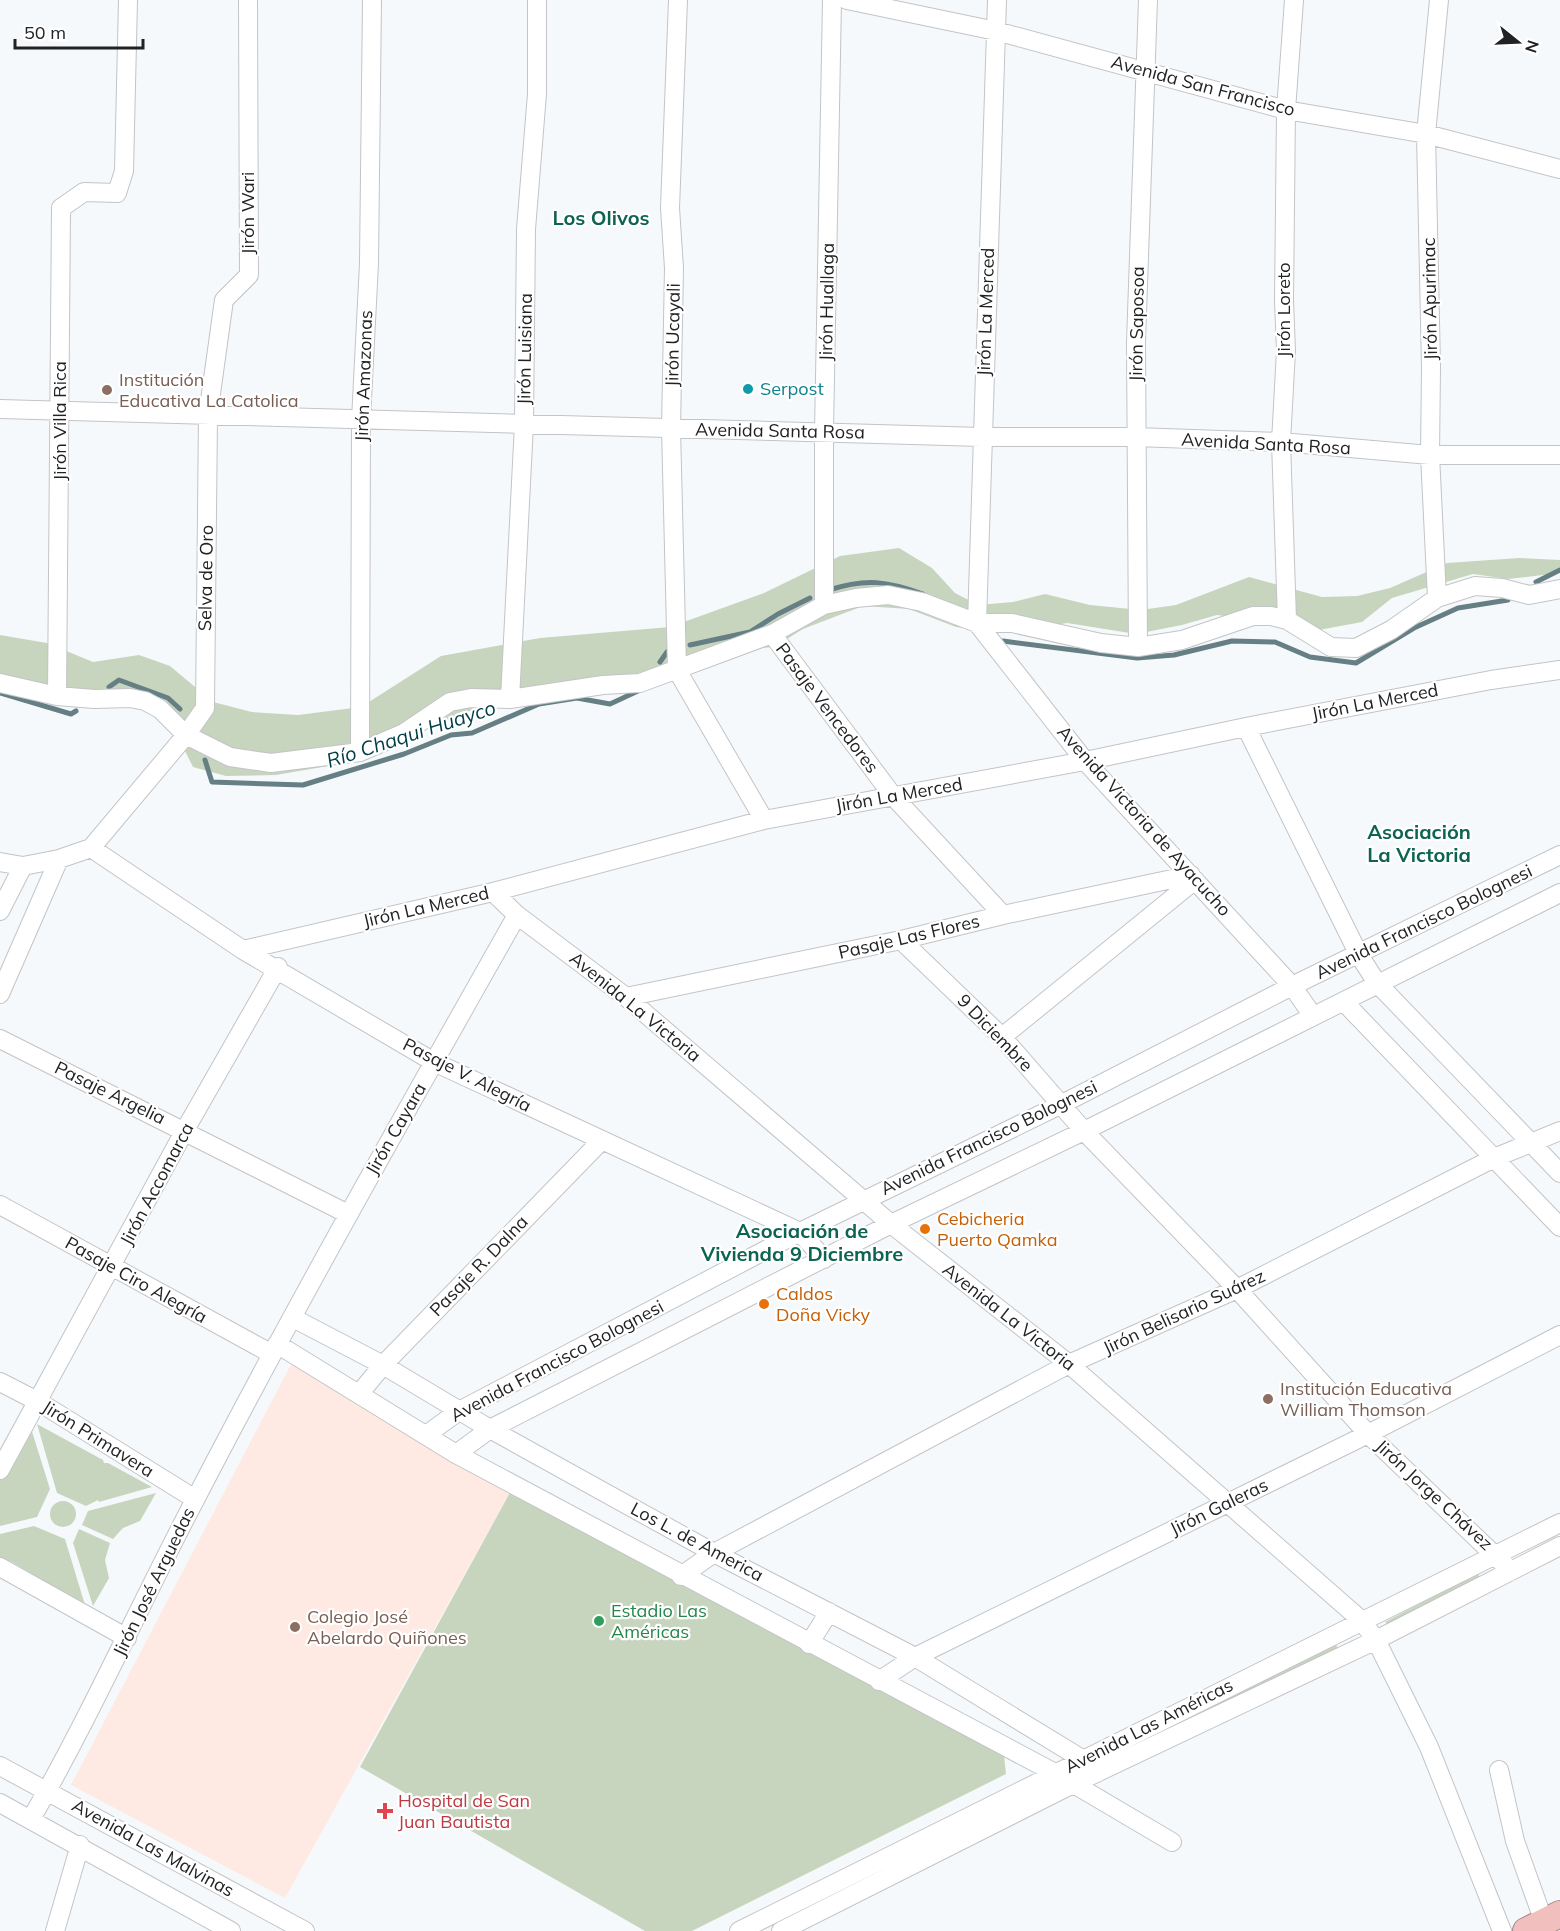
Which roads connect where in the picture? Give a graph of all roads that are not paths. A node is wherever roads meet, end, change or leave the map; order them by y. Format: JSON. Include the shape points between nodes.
{"nodes":[{"id":1,"x":128,"y":0,"type":"edge"},
{"id":2,"x":248,"y":0,"type":"edge"},
{"id":3,"x":372,"y":0,"type":"edge"},
{"id":4,"x":537,"y":0,"type":"edge"},
{"id":5,"x":678,"y":0,"type":"edge"},
{"id":6,"x":831,"y":0,"type":"edge"},
{"id":7,"x":847,"y":0,"type":"edge"},
{"id":8,"x":997,"y":0,"type":"edge"},
{"id":9,"x":1148,"y":0,"type":"edge"},
{"id":10,"x":1294,"y":0,"type":"edge"},
{"id":11,"x":1440,"y":0,"type":"edge"},
{"id":12,"x":996,"y":31,"type":"junction"},
{"id":13,"x":1144,"y":71,"type":"junction"},
{"id":14,"x":1286,"y":110,"type":"junction"},
{"id":15,"x":1426,"y":134,"type":"junction"},
{"id":16,"x":1560,"y":168,"type":"edge"},
{"id":17,"x":0,"y":409,"type":"edge"},
{"id":18,"x":61,"y":409,"type":"junction"},
{"id":19,"x":208,"y":415,"type":"junction"},
{"id":20,"x":361,"y":420,"type":"junction"},
{"id":21,"x":524,"y":424,"type":"junction"},
{"id":22,"x":671,"y":428,"type":"junction"},
{"id":23,"x":824,"y":431,"type":"junction"},
{"id":24,"x":982,"y":437,"type":"junction"},
{"id":25,"x":1135,"y":437,"type":"junction"},
{"id":26,"x":1281,"y":442,"type":"junction"},
{"id":27,"x":1430,"y":455,"type":"junction"},
{"id":28,"x":1560,"y":455,"type":"edge"},
{"id":29,"x":1560,"y":589,"type":"edge"},
{"id":30,"x":1437,"y":598,"type":"junction"},
{"id":31,"x":824,"y":605,"type":"junction"},
{"id":32,"x":1287,"y":620,"type":"junction"},
{"id":33,"x":978,"y":623,"type":"junction"},
{"id":34,"x":771,"y":634,"type":"junction"},
{"id":35,"x":1138,"y":647,"type":"junction"},
{"id":36,"x":677,"y":670,"type":"junction"},
{"id":37,"x":1560,"y":670,"type":"edge"},
{"id":38,"x":0,"y":684,"type":"edge"},
{"id":39,"x":57,"y":696,"type":"junction"},
{"id":40,"x":510,"y":699,"type":"junction"},
{"id":41,"x":1246,"y":727,"type":"junction"},
{"id":42,"x":186,"y":735,"type":"junction"},
{"id":43,"x":360,"y":752,"type":"junction"},
{"id":44,"x":1085,"y":761,"type":"junction"},
{"id":45,"x":893,"y":796,"type":"junction"},
{"id":46,"x":764,"y":820,"type":"junction"},
{"id":47,"x":91,"y":848,"type":"junction"},
{"id":48,"x":1560,"y":855,"type":"edge"},
{"id":49,"x":59,"y":859,"type":"junction"},
{"id":50,"x":0,"y":862,"type":"edge"},
{"id":51,"x":23,"y":866,"type":"junction"},
{"id":52,"x":1193,"y":877,"type":"junction"},
{"id":53,"x":493,"y":892,"type":"junction"},
{"id":54,"x":1560,"y":893,"type":"edge"},
{"id":55,"x":0,"y":911,"type":"edge"},
{"id":56,"x":517,"y":915,"type":"junction"},
{"id":57,"x":1003,"y":915,"type":"junction"},
{"id":58,"x":901,"y":940,"type":"junction"},
{"id":59,"x":243,"y":950,"type":"junction"},
{"id":60,"x":1359,"y":955,"type":"junction"},
{"id":61,"x":278,"y":967,"type":"junction"},
{"id":62,"x":1377,"y":983,"type":"junction"},
{"id":63,"x":1292,"y":986,"type":"junction"},
{"id":64,"x":0,"y":994,"type":"edge"},
{"id":65,"x":626,"y":997,"type":"junction"},
{"id":66,"x":1344,"y":1002,"type":"junction"},
{"id":67,"x":1313,"y":1016,"type":"junction"},
{"id":68,"x":1002,"y":1036,"type":"junction"},
{"id":69,"x":0,"y":1039,"type":"edge"},
{"id":70,"x":434,"y":1062,"type":"junction"},
{"id":71,"x":1062,"y":1104,"type":"junction"},
{"id":72,"x":185,"y":1130,"type":"junction"},
{"id":73,"x":1084,"y":1131,"type":"junction"},
{"id":74,"x":1560,"y":1131,"type":"edge"},
{"id":75,"x":601,"y":1141,"type":"junction"},
{"id":76,"x":1533,"y":1143,"type":"junction"},
{"id":77,"x":1494,"y":1158,"type":"junction"},
{"id":78,"x":1560,"y":1173,"type":"edge"},
{"id":79,"x":864,"y":1200,"type":"junction"},
{"id":80,"x":0,"y":1204,"type":"edge"},
{"id":81,"x":348,"y":1214,"type":"junction"},
{"id":82,"x":891,"y":1224,"type":"junction"},
{"id":83,"x":1560,"y":1227,"type":"edge"},
{"id":84,"x":800,"y":1232,"type":"junction"},
{"id":85,"x":824,"y":1259,"type":"junction"},
{"id":86,"x":112,"y":1266,"type":"junction"},
{"id":87,"x":1237,"y":1289,"type":"junction"},
{"id":88,"x":293,"y":1318,"type":"junction"},
{"id":89,"x":627,"y":1323,"type":"junction"},
{"id":90,"x":1560,"y":1335,"type":"edge"},
{"id":91,"x":646,"y":1348,"type":"junction"},
{"id":92,"x":275,"y":1349,"type":"junction"},
{"id":93,"x":1069,"y":1364,"type":"junction"},
{"id":94,"x":382,"y":1365,"type":"junction"},
{"id":95,"x":0,"y":1382,"type":"edge"},
{"id":96,"x":359,"y":1394,"type":"junction"},
{"id":97,"x":39,"y":1402,"type":"junction"},
{"id":98,"x":459,"y":1411,"type":"junction"},
{"id":99,"x":490,"y":1429,"type":"junction"},
{"id":100,"x":1368,"y":1434,"type":"junction"},
{"id":101,"x":426,"y":1435,"type":"junction"},
{"id":102,"x":456,"y":1454,"type":"junction"},
{"id":103,"x":0,"y":1470,"type":"edge"},
{"id":104,"x":195,"y":1499,"type":"junction"},
{"id":105,"x":1226,"y":1503,"type":"junction"},
{"id":106,"x":1560,"y":1523,"type":"edge"},
{"id":107,"x":1560,"y":1546,"type":"edge"},
{"id":108,"x":714,"y":1552,"type":"junction"},
{"id":109,"x":1497,"y":1554,"type":"junction"},
{"id":110,"x":0,"y":1567,"type":"edge"},
{"id":111,"x":1511,"y":1571,"type":"junction"},
{"id":112,"x":681,"y":1576,"type":"junction"},
{"id":113,"x":829,"y":1612,"type":"junction"},
{"id":114,"x":1361,"y":1620,"type":"junction"},
{"id":115,"x":127,"y":1638,"type":"junction"},
{"id":116,"x":1376,"y":1640,"type":"junction"},
{"id":117,"x":809,"y":1644,"type":"junction"},
{"id":118,"x":915,"y":1657,"type":"junction"},
{"id":119,"x":879,"y":1681,"type":"junction"},
{"id":120,"x":987,"y":1702,"type":"junction"},
{"id":121,"x":969,"y":1728,"type":"junction"},
{"id":122,"x":1082,"y":1759,"type":"junction"},
{"id":123,"x":0,"y":1766,"type":"edge"},
{"id":124,"x":1498,"y":1770,"type":"dead end"},
{"id":125,"x":1055,"y":1773,"type":"junction"},
{"id":126,"x":1097,"y":1773,"type":"junction"},
{"id":127,"x":1073,"y":1784,"type":"junction"},
{"id":128,"x":48,"y":1790,"type":"junction"},
{"id":129,"x":0,"y":1803,"type":"edge"},
{"id":130,"x":31,"y":1819,"type":"junction"},
{"id":131,"x":1172,"y":1842,"type":"dead end"},
{"id":132,"x":80,"y":1845,"type":"junction"},
{"id":133,"x":1543,"y":1923,"type":"edge"},
{"id":134,"x":763,"y":1926,"type":"edge"},
{"id":135,"x":300,"y":1930,"type":"edge"},
{"id":136,"x":55,"y":1931,"type":"edge"},
{"id":137,"x":231,"y":1931,"type":"edge"},
{"id":138,"x":739,"y":1931,"type":"edge"},
{"id":139,"x":781,"y":1931,"type":"edge"},
{"id":140,"x":1502,"y":1931,"type":"edge"}],
"edges":[{"from":1,"to":18,"type":"street","name":"Jirón Villa Rica","via":[[124,171],[117,193],[84,192],[61,208]]},
{"from":2,"to":19,"type":"street","name":"Jirón Wari","via":[[249,275],[224,300]]},
{"from":3,"to":20,"type":"street","name":"Jirón Amazonas","via":[[369,263]]},
{"from":4,"to":21,"type":"street","name":"Jirón Luisiana","via":[[537,94],[526,230]]},
{"from":5,"to":22,"type":"street","name":"Jirón Ucayali","via":[[670,208],[674,268]]},
{"from":6,"to":23,"type":"street","name":"Jirón Huallaga"},
{"from":7,"to":12,"type":"street","name":"Avenida San Francisco"},
{"from":8,"to":12,"type":"street","name":"Jirón La Merced"},
{"from":9,"to":13,"type":"street","name":"Jirón Saposoa"},
{"from":10,"to":14,"type":"street","name":"Jirón Loreto"},
{"from":11,"to":15,"type":"street","name":"Jirón Apurimac"},
{"from":12,"to":13,"type":"street","name":"Avenida San Francisco"},
{"from":12,"to":24,"type":"street","name":"Jirón La Merced"},
{"from":13,"to":14,"type":"street","name":"Avenida San Francisco"},
{"from":13,"to":25,"type":"street","name":"Jirón Saposoa"},
{"from":14,"to":15,"type":"street","name":"Avenida San Francisco"},
{"from":14,"to":26,"type":"street","name":"Jirón Loreto","via":[[1286,351]]},
{"from":15,"to":16,"type":"street","name":"Avenida San Francisco"},
{"from":15,"to":27,"type":"street","name":"Jirón Apurimac"},
{"from":17,"to":18,"type":"street","name":"Avenida Santa Rosa"},
{"from":18,"to":19,"type":"street","name":"Avenida Santa Rosa"},
{"from":18,"to":39,"type":"street","name":"Jirón Villa Rica"},
{"from":19,"to":20,"type":"street","name":"Avenida Santa Rosa"},
{"from":19,"to":42,"type":"street","name":"Selva de Oro","via":[[205,708]]},
{"from":20,"to":21,"type":"street","name":"Avenida Santa Rosa"},
{"from":20,"to":43,"type":"street","name":"Jirón Amazonas"},
{"from":21,"to":22,"type":"street","name":"Avenida Santa Rosa"},
{"from":21,"to":40,"type":"street","name":"Jirón Luisiana"},
{"from":22,"to":23,"type":"street","name":"Avenida Santa Rosa"},
{"from":22,"to":36,"type":"street","name":"Jirón Ucayali"},
{"from":23,"to":24,"type":"street","name":"Avenida Santa Rosa"},
{"from":23,"to":31,"type":"street","name":"Jirón Huallaga"},
{"from":24,"to":25,"type":"street","name":"Avenida Santa Rosa"},
{"from":24,"to":33,"type":"street","name":"Jirón La Merced"},
{"from":25,"to":26,"type":"street","name":"Avenida Santa Rosa"},
{"from":25,"to":35,"type":"street","name":"Jirón Saposoa"},
{"from":26,"to":27,"type":"street","name":"Avenida Santa Rosa"},
{"from":26,"to":32,"type":"street","name":"Jirón Loreto"},
{"from":27,"to":28,"type":"street","name":"Avenida Santa Rosa"},
{"from":27,"to":30,"type":"street","name":"Jirón Apurimac"},
{"from":29,"to":30,"type":"street","via":[[1529,595],[1475,586]]},
{"from":30,"to":32,"type":"street","via":[[1356,648],[1331,647]]},
{"from":31,"to":33,"type":"street","via":[[888,595],[922,602]]},
{"from":31,"to":34,"type":"street"},
{"from":32,"to":35,"type":"street","via":[[1271,615],[1253,616],[1182,640]]},
{"from":33,"to":35,"type":"street","via":[[1012,623]]},
{"from":33,"to":44,"type":"street","name":"Avenida Victoria de Ayacucho"},
{"from":34,"to":36,"type":"street"},
{"from":34,"to":45,"type":"street","name":"Pasaje Vencedores"},
{"from":36,"to":40,"type":"street","via":[[640,683]]},
{"from":36,"to":46,"type":"street"},
{"from":37,"to":41,"type":"street","name":"Jirón La Merced"},
{"from":38,"to":39,"type":"street"},
{"from":39,"to":42,"type":"street","via":[[145,701],[160,709]]},
{"from":40,"to":43,"type":"street","via":[[450,702],[404,733]]},
{"from":41,"to":44,"type":"street","name":"Jirón La Merced"},
{"from":41,"to":60,"type":"street"},
{"from":42,"to":43,"type":"street","via":[[230,757],[270,763]]},
{"from":42,"to":47,"type":"street","name":"Selva de Oro"},
{"from":44,"to":45,"type":"street","name":"Jirón La Merced"},
{"from":44,"to":52,"type":"street","name":"Avenida Victoria de Ayacucho"},
{"from":45,"to":46,"type":"street","name":"Jirón La Merced"},
{"from":45,"to":57,"type":"street","name":"Pasaje Vencedores"},
{"from":46,"to":53,"type":"street","name":"Jirón La Merced"},
{"from":47,"to":49,"type":"street"},
{"from":47,"to":59,"type":"street","name":"Pasaje V. Alegría"},
{"from":48,"to":60,"type":"street","name":"Avenida Francisco Bolognesi"},
{"from":49,"to":51,"type":"street"},
{"from":49,"to":64,"type":"street"},
{"from":50,"to":51,"type":"street"},
{"from":51,"to":55,"type":"street"},
{"from":52,"to":57,"type":"street","name":"Pasaje Las Flores"},
{"from":52,"to":63,"type":"street","name":"Avenida Victoria de Ayacucho"},
{"from":52,"to":68,"type":"street"},
{"from":53,"to":56,"type":"street","name":"Avenida La Victoria"},
{"from":53,"to":59,"type":"street","name":"Jirón La Merced"},
{"from":54,"to":62,"type":"street","name":"Avenida Francisco Bolognesi"},
{"from":56,"to":65,"type":"street","name":"Avenida La Victoria"},
{"from":56,"to":70,"type":"street","name":"Jirón Cayara"},
{"from":57,"to":58,"type":"street","name":"Pasaje Las Flores"},
{"from":58,"to":65,"type":"street","name":"Pasaje Las Flores"},
{"from":58,"to":68,"type":"street","name":"9 Diciembre"},
{"from":59,"to":61,"type":"street","name":"Pasaje V. Alegría"},
{"from":60,"to":62,"type":"street"},
{"from":60,"to":63,"type":"street","name":"Avenida Francisco Bolognesi"},
{"from":61,"to":70,"type":"street","name":"Pasaje V. Alegría"},
{"from":61,"to":72,"type":"street","name":"Jirón Accomarca"},
{"from":62,"to":66,"type":"street","name":"Avenida Francisco Bolognesi"},
{"from":62,"to":76,"type":"street"},
{"from":63,"to":67,"type":"street","name":"Avenida Victoria de Ayacucho"},
{"from":63,"to":71,"type":"street","name":"Avenida Francisco Bolognesi"},
{"from":65,"to":79,"type":"street","name":"Avenida La Victoria"},
{"from":66,"to":67,"type":"street","name":"Avenida Francisco Bolognesi"},
{"from":66,"to":77,"type":"street"},
{"from":67,"to":73,"type":"street","name":"Avenida Francisco Bolognesi"},
{"from":68,"to":71,"type":"street","name":"9 Diciembre"},
{"from":69,"to":72,"type":"street","name":"Pasaje Argelia"},
{"from":70,"to":75,"type":"street","name":"Pasaje V. Alegría"},
{"from":70,"to":81,"type":"street","name":"Jirón Cayara"},
{"from":71,"to":73,"type":"street","name":"9 Diciembre"},
{"from":71,"to":79,"type":"street","name":"Avenida Francisco Bolognesi"},
{"from":72,"to":81,"type":"street","name":"Pasaje Argelia"},
{"from":72,"to":86,"type":"street","name":"Jirón Accomarca"},
{"from":73,"to":82,"type":"street","name":"Avenida Francisco Bolognesi"},
{"from":73,"to":87,"type":"street","name":"Jirón Jorge Chávez"},
{"from":74,"to":76,"type":"street","name":"Jirón Belisario Suárez"},
{"from":75,"to":84,"type":"street","name":"Pasaje V. Alegría"},
{"from":75,"to":94,"type":"street","name":"Pasaje R. Dalna"},
{"from":76,"to":77,"type":"street","name":"Jirón Belisario Suárez"},
{"from":76,"to":78,"type":"street"},
{"from":77,"to":83,"type":"street"},
{"from":77,"to":87,"type":"street","name":"Jirón Belisario Suárez"},
{"from":79,"to":82,"type":"street","name":"Avenida La Victoria"},
{"from":79,"to":84,"type":"street","name":"Avenida Francisco Bolognesi"},
{"from":80,"to":86,"type":"street","name":"Pasaje Ciro Alegría"},
{"from":81,"to":88,"type":"street","name":"Jirón Cayara"},
{"from":82,"to":85,"type":"street","name":"Avenida Francisco Bolognesi"},
{"from":82,"to":93,"type":"street","name":"Avenida La Victoria"},
{"from":84,"to":85,"type":"street","name":"Pasaje V. Alegría"},
{"from":84,"to":89,"type":"street","name":"Avenida Francisco Bolognesi"},
{"from":85,"to":91,"type":"street","name":"Avenida Francisco Bolognesi"},
{"from":86,"to":92,"type":"street","name":"Pasaje Ciro Alegría"},
{"from":86,"to":97,"type":"street","name":"Jirón Accomarca"},
{"from":87,"to":93,"type":"street","name":"Jirón Belisario Suárez"},
{"from":87,"to":100,"type":"street","name":"Jirón Jorge Chávez"},
{"from":88,"to":92,"type":"street","name":"Jirón Cayara"},
{"from":88,"to":94,"type":"street","name":"Los L. de America"},
{"from":89,"to":91,"type":"street"},
{"from":89,"to":98,"type":"street","name":"Avenida Francisco Bolognesi"},
{"from":90,"to":100,"type":"street","name":"Jirón Galeras"},
{"from":91,"to":99,"type":"street","name":"Avenida Francisco Bolognesi"},
{"from":92,"to":96,"type":"street","name":"Los L. de America"},
{"from":92,"to":104,"type":"street","name":"Jirón José Arguedas"},
{"from":93,"to":105,"type":"street","name":"Avenida La Victoria"},
{"from":93,"to":108,"type":"street","name":"Jirón Belisario Suárez"},
{"from":94,"to":96,"type":"street","name":"Pasaje R. Dalna"},
{"from":94,"to":98,"type":"street","name":"Los L. de America"},
{"from":95,"to":97,"type":"street","name":"Jirón Primavera"},
{"from":96,"to":101,"type":"street","name":"Los L. de America"},
{"from":97,"to":103,"type":"street","name":"Jirón Accomarca"},
{"from":97,"to":104,"type":"street","name":"Jirón Primavera"},
{"from":98,"to":99,"type":"street","name":"Los L. de America"},
{"from":98,"to":101,"type":"street","name":"Avenida Francisco Bolognesi"},
{"from":99,"to":102,"type":"street","name":"Avenida Francisco Bolognesi"},
{"from":99,"to":108,"type":"street","name":"Los L. de America"},
{"from":100,"to":105,"type":"street","name":"Jirón Galeras"},
{"from":100,"to":109,"type":"street","name":"Jirón Jorge Chávez"},
{"from":101,"to":102,"type":"street","name":"Los L. de America"},
{"from":102,"to":112,"type":"street","name":"Los L. de America"},
{"from":104,"to":115,"type":"street","name":"Jirón José Arguedas"},
{"from":105,"to":114,"type":"street","name":"Avenida La Victoria"},
{"from":105,"to":118,"type":"street","name":"Jirón Galeras"},
{"from":106,"to":109,"type":"street","name":"Avenida Las Américas"},
{"from":107,"to":111,"type":"street","name":"Avenida Las Américas"},
{"from":108,"to":112,"type":"street","name":"Jirón Belisario Suárez"},
{"from":108,"to":113,"type":"street","name":"Los L. de America"},
{"from":109,"to":111,"type":"street","name":"Jirón Jorge Chávez"},
{"from":109,"to":114,"type":"street","name":"Avenida Las Américas"},
{"from":110,"to":115,"type":"street"},
{"from":111,"to":116,"type":"street","name":"Avenida Las Américas"},
{"from":112,"to":117,"type":"street","name":"Los L. de America"},
{"from":113,"to":117,"type":"street"},
{"from":113,"to":118,"type":"street","name":"Los L. de America"},
{"from":114,"to":116,"type":"street","name":"Avenida La Victoria"},
{"from":114,"to":122,"type":"street","name":"Avenida Las Américas"},
{"from":115,"to":128,"type":"street","name":"Jirón José Arguedas"},
{"from":116,"to":126,"type":"street","name":"Avenida Las Américas"},
{"from":116,"to":140,"type":"street","name":"Avenida La Victoria","via":[[1429,1747]]},
{"from":117,"to":119,"type":"street","name":"Los L. de America"},
{"from":118,"to":119,"type":"street","name":"Jirón Galeras"},
{"from":118,"to":120,"type":"street","name":"Los L. de America"},
{"from":119,"to":121,"type":"street","name":"Los L. de America"},
{"from":120,"to":121,"type":"street"},
{"from":120,"to":122,"type":"street","name":"Los L. de America"},
{"from":121,"to":125,"type":"street","name":"Los L. de America"},
{"from":122,"to":125,"type":"street","name":"Avenida Las Américas"},
{"from":122,"to":126,"type":"street","name":"Los L. de America"},
{"from":123,"to":128,"type":"street","name":"Avenida Las Malvinas"},
{"from":124,"to":133,"type":"street","via":[[1515,1841]]},
{"from":125,"to":127,"type":"street","name":"Los L. de America"},
{"from":125,"to":134,"type":"street","name":"Avenida Las Américas"},
{"from":126,"to":127,"type":"street","name":"Avenida Las Américas"},
{"from":127,"to":131,"type":"street","name":"Los L. de America"},
{"from":127,"to":139,"type":"street","name":"Avenida Las Américas"},
{"from":128,"to":130,"type":"street","name":"Jirón José Arguedas"},
{"from":128,"to":135,"type":"street","name":"Avenida Las Malvinas"},
{"from":129,"to":130,"type":"street","name":"Avenida Las Malvinas"},
{"from":130,"to":132,"type":"street","name":"Avenida Las Malvinas"},
{"from":132,"to":136,"type":"street"},
{"from":132,"to":137,"type":"street","name":"Avenida Las Malvinas"},
{"from":134,"to":138,"type":"street","name":"Avenida Las Américas"}]}
